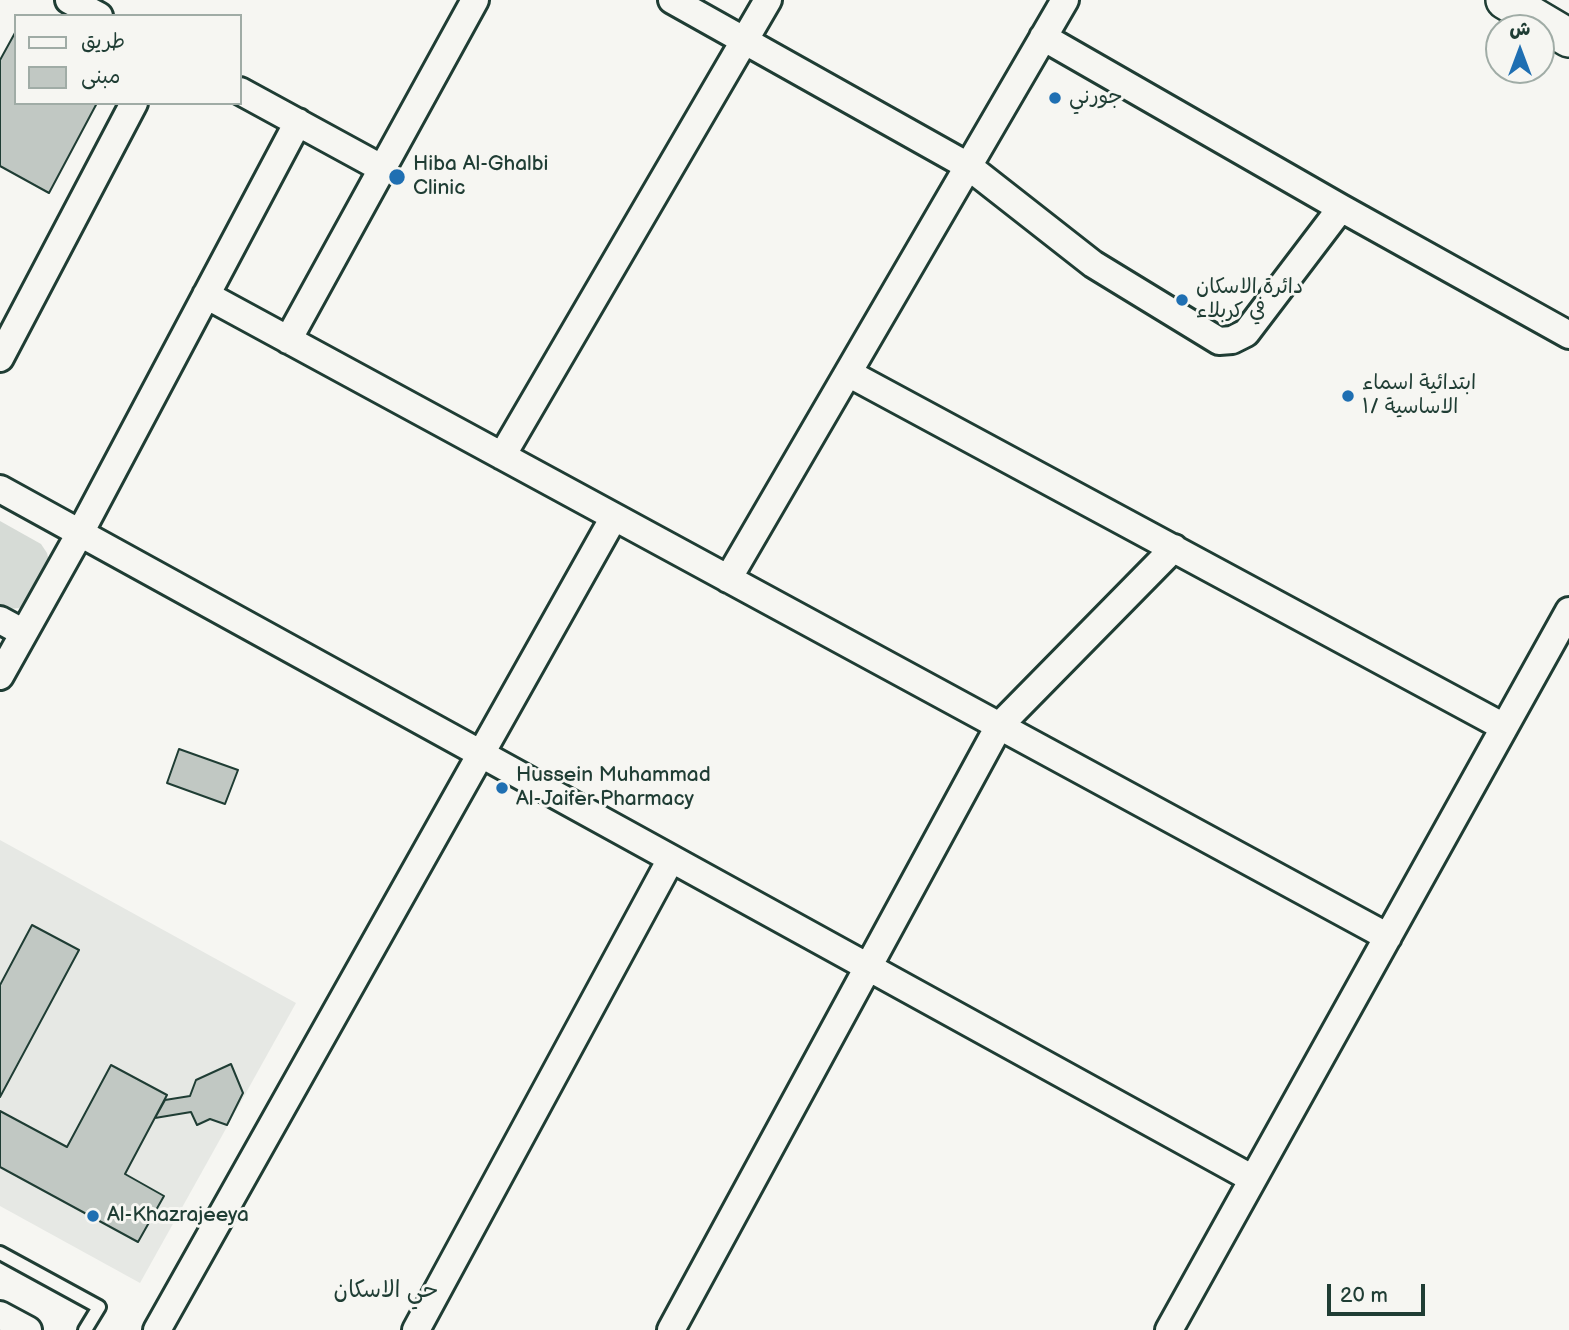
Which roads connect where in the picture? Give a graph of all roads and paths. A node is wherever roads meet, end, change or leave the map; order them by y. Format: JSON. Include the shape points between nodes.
{"nodes":[{"id":1,"x":69,"y":0,"type":"edge"},
{"id":2,"x":475,"y":0,"type":"edge"},
{"id":3,"x":672,"y":0,"type":"edge"},
{"id":4,"x":768,"y":0,"type":"edge"},
{"id":5,"x":1065,"y":0,"type":"edge"},
{"id":6,"x":1505,"y":0,"type":"edge"},
{"id":7,"x":95,"y":14,"type":"edge"},
{"id":8,"x":1043,"y":37,"type":"junction"},
{"id":9,"x":1569,"y":38,"type":"edge"},
{"id":10,"x":744,"y":41,"type":"junction"},
{"id":11,"x":242,"y":92,"type":"edge"},
{"id":12,"x":133,"y":105,"type":"edge"},
{"id":13,"x":298,"y":122,"type":"junction"},
{"id":14,"x":968,"y":166,"type":"junction"},
{"id":15,"x":383,"y":169,"type":"junction"},
{"id":16,"x":1341,"y":208,"type":"junction"},
{"id":17,"x":206,"y":295,"type":"junction"},
{"id":18,"x":1569,"y":335,"type":"edge"},
{"id":19,"x":288,"y":340,"type":"junction"},
{"id":20,"x":0,"y":358,"type":"edge"},
{"id":21,"x":848,"y":373,"type":"junction"},
{"id":22,"x":502,"y":456,"type":"junction"},
{"id":23,"x":0,"y":489,"type":"edge"},
{"id":24,"x":614,"y":517,"type":"junction"},
{"id":25,"x":80,"y":533,"type":"junction"},
{"id":26,"x":1174,"y":548,"type":"junction"},
{"id":27,"x":729,"y":579,"type":"junction"},
{"id":28,"x":1569,"y":611,"type":"edge"},
{"id":29,"x":0,"y":620,"type":"edge"},
{"id":30,"x":24,"y":633,"type":"junction"},
{"id":31,"x":0,"y":676,"type":"edge"},
{"id":32,"x":999,"y":726,"type":"junction"},
{"id":33,"x":1504,"y":727,"type":"junction"},
{"id":34,"x":481,"y":754,"type":"junction"},
{"id":35,"x":671,"y":859,"type":"junction"},
{"id":36,"x":1388,"y":937,"type":"junction"},
{"id":37,"x":868,"y":967,"type":"junction"},
{"id":38,"x":1253,"y":1179,"type":"junction"},
{"id":39,"x":0,"y":1252,"type":"edge"},
{"id":40,"x":0,"y":1315,"type":"edge"},
{"id":41,"x":28,"y":1330,"type":"edge"},
{"id":42,"x":85,"y":1330,"type":"edge"},
{"id":43,"x":157,"y":1330,"type":"edge"},
{"id":44,"x":416,"y":1330,"type":"edge"},
{"id":45,"x":671,"y":1330,"type":"edge"},
{"id":46,"x":1169,"y":1330,"type":"edge"}],
"edges":[{"from":1,"to":7,"type":"street"},
{"from":2,"to":15,"type":"street"},
{"from":3,"to":10,"type":"street"},
{"from":4,"to":10,"type":"street"},
{"from":5,"to":8,"type":"street"},
{"from":6,"to":9,"type":"street"},
{"from":8,"to":14,"type":"street"},
{"from":8,"to":16,"type":"street"},
{"from":10,"to":14,"type":"street"},
{"from":10,"to":22,"type":"street"},
{"from":11,"to":13,"type":"street"},
{"from":12,"to":20,"type":"street"},
{"from":13,"to":15,"type":"street"},
{"from":13,"to":17,"type":"street"},
{"from":14,"to":16,"type":"street","via":[[1093,264],[1219,341],[1246,332]]},
{"from":14,"to":21,"type":"street"},
{"from":15,"to":19,"type":"street"},
{"from":16,"to":18,"type":"street"},
{"from":17,"to":19,"type":"street"},
{"from":17,"to":25,"type":"street"},
{"from":19,"to":22,"type":"street"},
{"from":21,"to":26,"type":"street"},
{"from":21,"to":27,"type":"street"},
{"from":22,"to":24,"type":"street"},
{"from":23,"to":25,"type":"street"},
{"from":24,"to":27,"type":"street"},
{"from":24,"to":34,"type":"street"},
{"from":25,"to":30,"type":"street"},
{"from":25,"to":34,"type":"street"},
{"from":26,"to":32,"type":"street"},
{"from":26,"to":33,"type":"street"},
{"from":27,"to":32,"type":"street"},
{"from":28,"to":33,"type":"street"},
{"from":29,"to":30,"type":"street"},
{"from":30,"to":31,"type":"street"},
{"from":32,"to":36,"type":"street"},
{"from":32,"to":37,"type":"street"},
{"from":33,"to":36,"type":"street"},
{"from":34,"to":35,"type":"street"},
{"from":34,"to":43,"type":"street"},
{"from":35,"to":37,"type":"street"},
{"from":35,"to":44,"type":"street"},
{"from":36,"to":38,"type":"street"},
{"from":37,"to":38,"type":"street"},
{"from":37,"to":45,"type":"street"},
{"from":38,"to":46,"type":"street"},
{"from":39,"to":42,"type":"lane","via":[[99,1307]]},
{"from":40,"to":41,"type":"street"}]}
